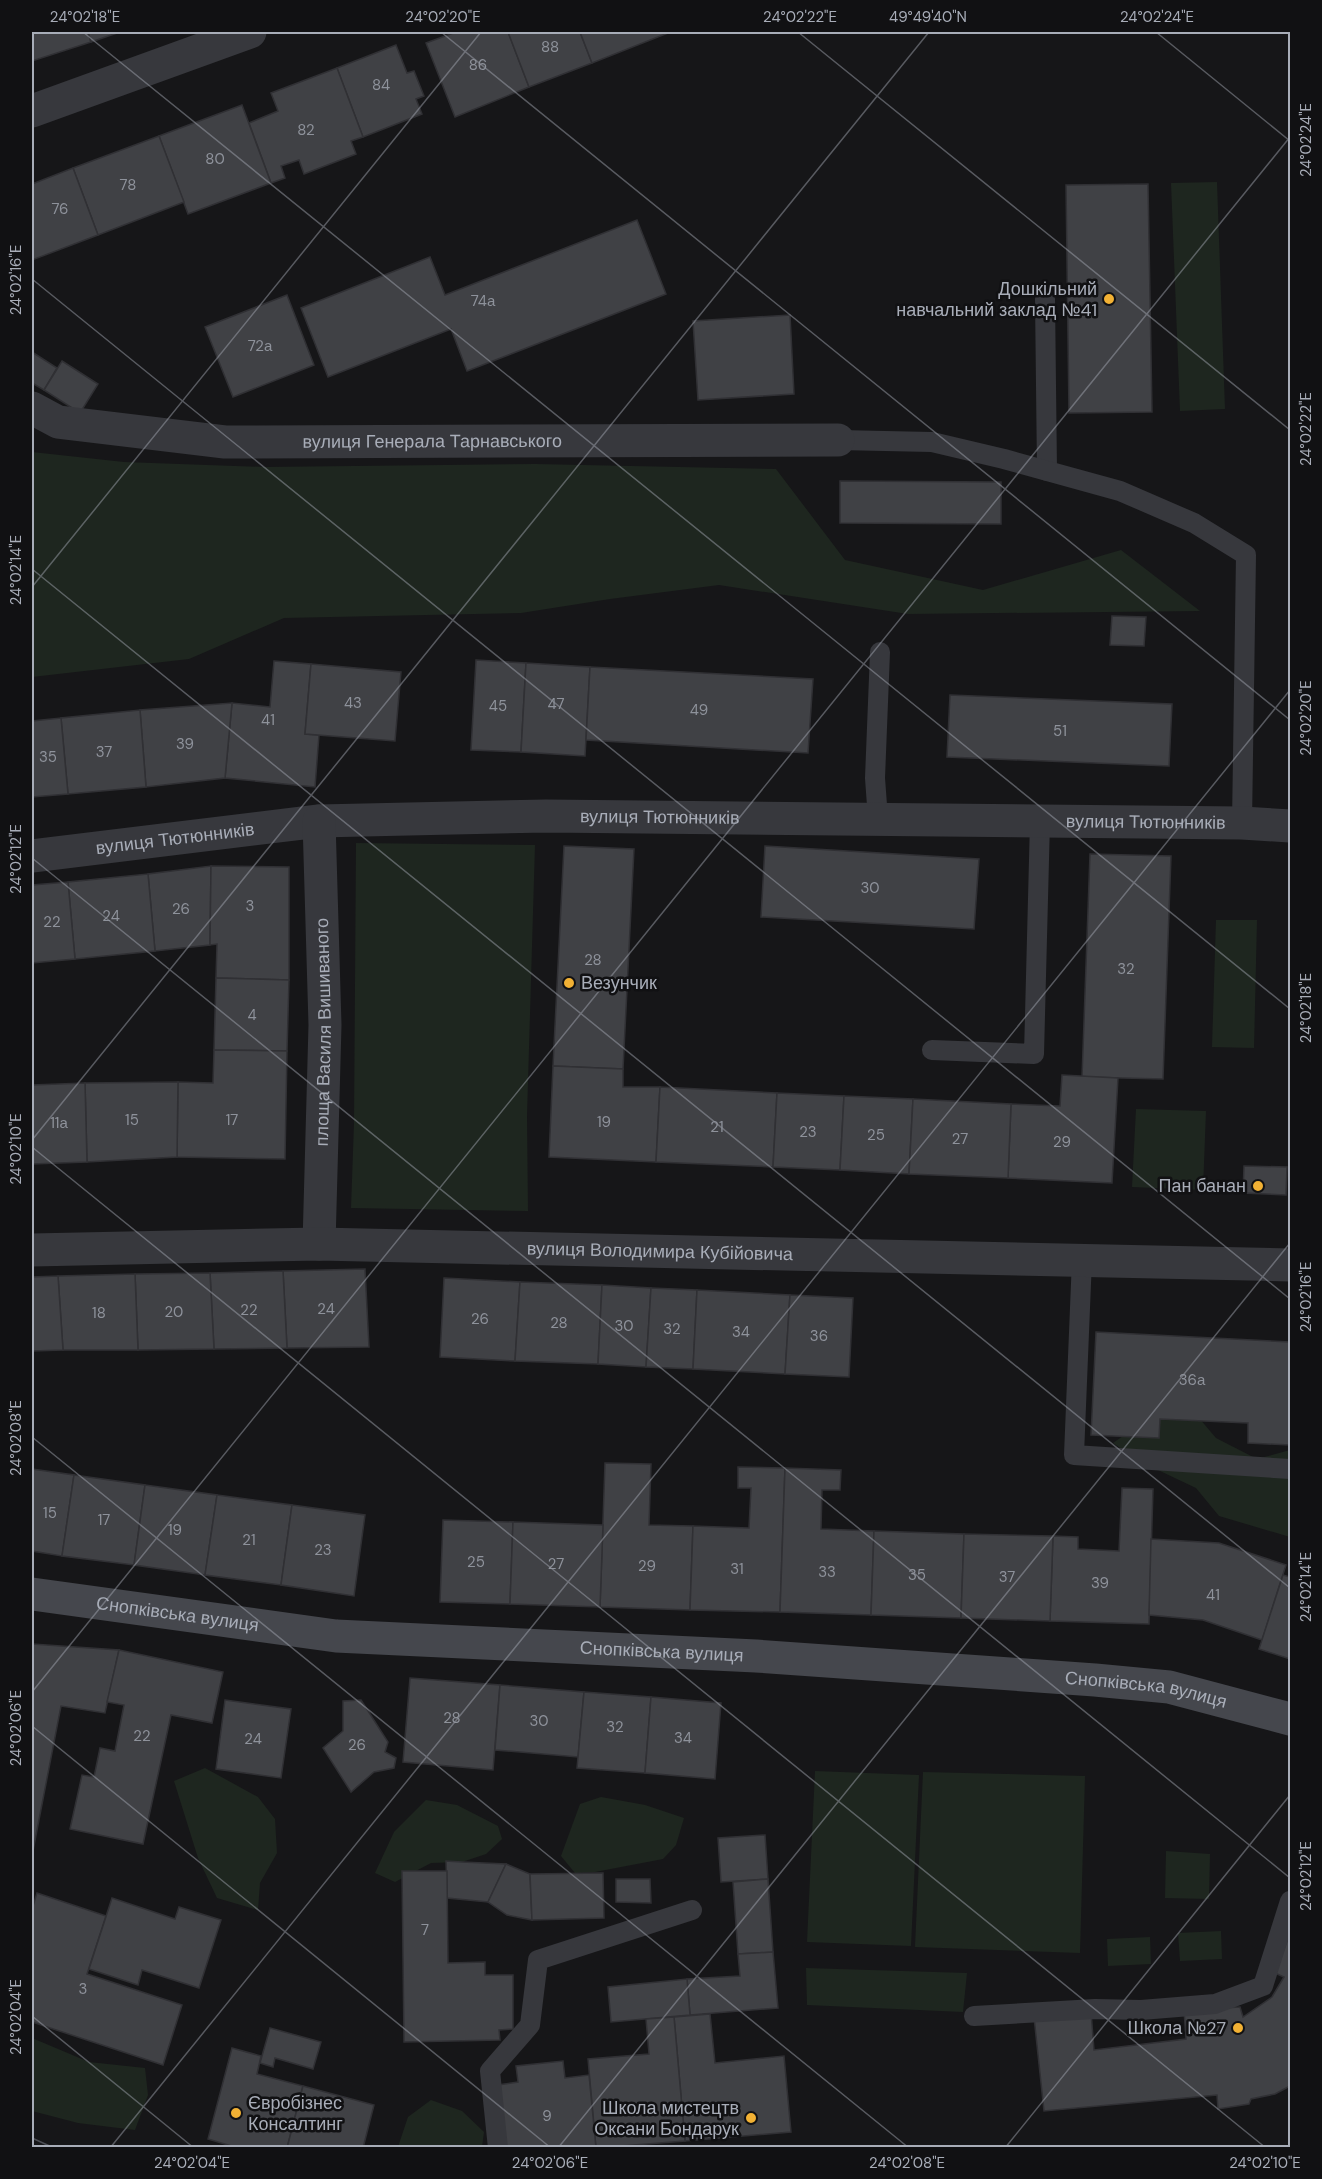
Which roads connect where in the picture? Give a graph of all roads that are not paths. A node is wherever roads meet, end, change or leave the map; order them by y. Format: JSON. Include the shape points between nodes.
{"nodes":[{"id":1,"x":250,"y":32,"type":"edge"},
{"id":2,"x":32,"y":111,"type":"edge"},
{"id":3,"x":1045,"y":299,"type":"dead end"},
{"id":4,"x":32,"y":408,"type":"edge"},
{"id":5,"x":838,"y":440,"type":"joint"},
{"id":6,"x":1047,"y":471,"type":"junction"},
{"id":7,"x":880,"y":652,"type":"dead end"},
{"id":8,"x":878,"y":819,"type":"junction"},
{"id":9,"x":319,"y":821,"type":"junction"},
{"id":10,"x":1040,"y":821,"type":"junction"},
{"id":11,"x":1242,"y":823,"type":"junction"},
{"id":12,"x":1290,"y":826,"type":"edge"},
{"id":13,"x":32,"y":856,"type":"edge"},
{"id":14,"x":932,"y":1050,"type":"dead end"},
{"id":15,"x":319,"y":1244,"type":"junction"},
{"id":16,"x":32,"y":1250,"type":"edge"},
{"id":17,"x":1082,"y":1259,"type":"junction"},
{"id":18,"x":1290,"y":1265,"type":"edge"},
{"id":19,"x":1290,"y":1469,"type":"edge"},
{"id":20,"x":32,"y":1594,"type":"edge"},
{"id":21,"x":1290,"y":1719,"type":"edge"},
{"id":22,"x":1290,"y":1901,"type":"edge"},
{"id":23,"x":692,"y":1910,"type":"dead end"},
{"id":24,"x":974,"y":2016,"type":"dead end"},
{"id":25,"x":498,"y":2148,"type":"edge"}],
"edges":[{"from":1,"to":2,"type":"street"},
{"from":3,"to":6,"type":"lane"},
{"from":4,"to":5,"type":"street","name":"вулиця Генерала Тарнавського","via":[[58,422],[225,442]]},
{"from":5,"to":6,"type":"lane","via":[[932,442]]},
{"from":6,"to":11,"type":"lane","via":[[1120,491],[1194,523],[1246,555]]},
{"from":7,"to":8,"type":"lane","via":[[875,778]]},
{"from":8,"to":9,"type":"street","name":"вулиця Тютюнників","via":[[546,816]]},
{"from":8,"to":10,"type":"street","name":"вулиця Тютюнників"},
{"from":9,"to":13,"type":"street","name":"вулиця Тютюнників"},
{"from":9,"to":15,"type":"street","name":"площа Василя Вишиваного","via":[[326,1025]]},
{"from":10,"to":11,"type":"street","name":"вулиця Тютюнників"},
{"from":10,"to":14,"type":"lane","via":[[1034,1054]]},
{"from":11,"to":12,"type":"street","name":"вулиця Тютюнників"},
{"from":15,"to":16,"type":"street","name":"вулиця Володимира Кубійовича"},
{"from":15,"to":17,"type":"street","name":"вулиця Володимира Кубійовича"},
{"from":17,"to":18,"type":"street","name":"вулиця Володимира Кубійовича"},
{"from":17,"to":19,"type":"lane","via":[[1074,1455]]},
{"from":20,"to":21,"type":"main road","name":"Снопківська вулиця","via":[[336,1636],[756,1656],[1169,1687]]},
{"from":22,"to":24,"type":"lane","via":[[1263,1986],[1215,2004]]},
{"from":23,"to":25,"type":"lane","via":[[538,1960],[530,2025],[490,2071]]}]}
